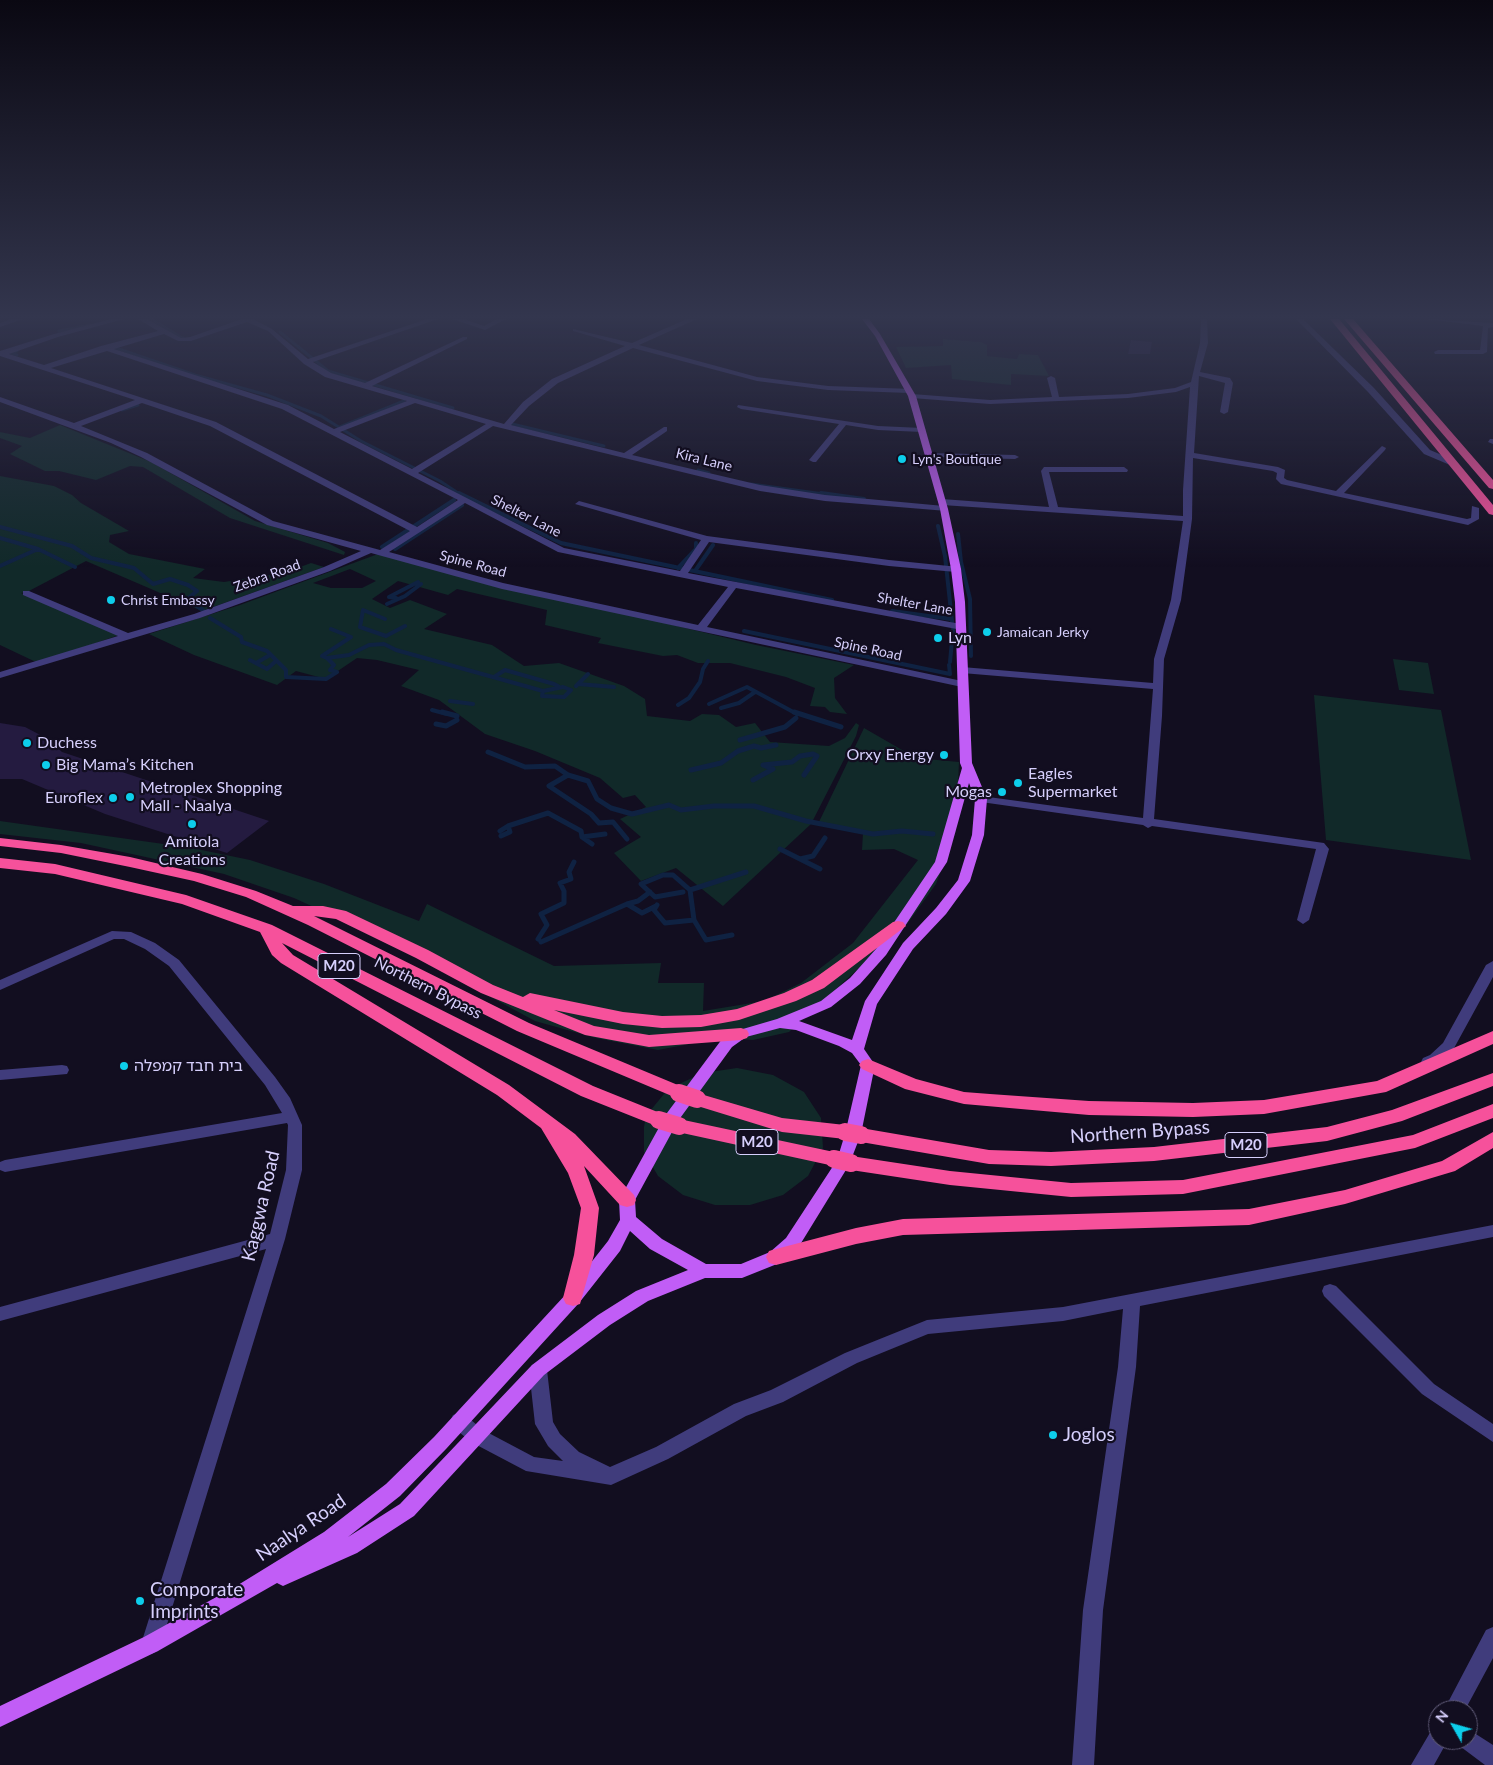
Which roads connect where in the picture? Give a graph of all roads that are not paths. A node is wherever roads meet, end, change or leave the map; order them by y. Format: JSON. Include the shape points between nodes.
{"nodes":[{"id":1,"x":6,"y":401,"type":"edge"},
{"id":2,"x":139,"y":401,"type":"edge"},
{"id":3,"x":147,"y":401,"type":"edge"},
{"id":4,"x":268,"y":401,"type":"edge"},
{"id":5,"x":412,"y":401,"type":"edge"},
{"id":6,"x":414,"y":401,"type":"edge"},
{"id":7,"x":529,"y":401,"type":"edge"},
{"id":8,"x":912,"y":401,"type":"edge"},
{"id":9,"x":984,"y":401,"type":"edge"},
{"id":10,"x":1004,"y":401,"type":"edge"},
{"id":11,"x":1193,"y":401,"type":"edge"},
{"id":12,"x":1226,"y":401,"type":"edge"},
{"id":13,"x":1381,"y":401,"type":"edge"},
{"id":14,"x":1402,"y":401,"type":"edge"},
{"id":15,"x":1419,"y":401,"type":"edge"},
{"id":16,"x":741,"y":407,"type":"dead end"},
{"id":17,"x":1224,"y":412,"type":"dead end"},
{"id":18,"x":492,"y":423,"type":"junction"},
{"id":19,"x":844,"y":423,"type":"junction"},
{"id":20,"x":74,"y":426,"type":"junction"},
{"id":21,"x":506,"y":427,"type":"junction"},
{"id":22,"x":339,"y":430,"type":"junction"},
{"id":23,"x":664,"y":430,"type":"dead end"},
{"id":24,"x":922,"y":430,"type":"junction"},
{"id":25,"x":1382,"y":448,"type":"dead end"},
{"id":26,"x":626,"y":455,"type":"junction"},
{"id":27,"x":929,"y":455,"type":"junction"},
{"id":28,"x":1190,"y":455,"type":"junction"},
{"id":29,"x":1015,"y":457,"type":"dead end"},
{"id":30,"x":813,"y":460,"type":"dead end"},
{"id":31,"x":1453,"y":462,"type":"junction"},
{"id":32,"x":1124,"y":470,"type":"dead end"},
{"id":33,"x":412,"y":473,"type":"junction"},
{"id":34,"x":1493,"y":486,"type":"edge"},
{"id":35,"x":1338,"y":494,"type":"junction"},
{"id":36,"x":464,"y":500,"type":"junction"},
{"id":37,"x":579,"y":504,"type":"dead end"},
{"id":38,"x":943,"y":506,"type":"junction"},
{"id":39,"x":1475,"y":508,"type":"dead end"},
{"id":40,"x":1054,"y":509,"type":"junction"},
{"id":41,"x":1493,"y":512,"type":"edge"},
{"id":42,"x":1188,"y":518,"type":"junction"},
{"id":43,"x":414,"y":529,"type":"junction"},
{"id":44,"x":706,"y":539,"type":"junction"},
{"id":45,"x":370,"y":550,"type":"junction"},
{"id":46,"x":382,"y":553,"type":"junction"},
{"id":47,"x":950,"y":568,"type":"junction"},
{"id":48,"x":684,"y":572,"type":"junction"},
{"id":49,"x":734,"y":585,"type":"junction"},
{"id":50,"x":26,"y":593,"type":"dead end"},
{"id":51,"x":955,"y":625,"type":"junction"},
{"id":52,"x":700,"y":629,"type":"junction"},
{"id":53,"x":128,"y":638,"type":"junction"},
{"id":54,"x":962,"y":670,"type":"junction"},
{"id":55,"x":0,"y":675,"type":"edge"},
{"id":56,"x":962,"y":684,"type":"junction"},
{"id":57,"x":1157,"y":686,"type":"junction"},
{"id":58,"x":967,"y":769,"type":"junction"},
{"id":59,"x":981,"y":799,"type":"junction"},
{"id":60,"x":1148,"y":824,"type":"junction"},
{"id":61,"x":0,"y":842,"type":"edge"},
{"id":62,"x":0,"y":863,"type":"edge"},
{"id":63,"x":288,"y":910,"type":"junction"},
{"id":64,"x":1303,"y":920,"type":"dead end"},
{"id":65,"x":898,"y":926,"type":"junction"},
{"id":66,"x":266,"y":930,"type":"junction"},
{"id":67,"x":1493,"y":965,"type":"edge"},
{"id":68,"x":0,"y":985,"type":"edge"},
{"id":69,"x":487,"y":989,"type":"junction"},
{"id":70,"x":780,"y":1023,"type":"junction"},
{"id":71,"x":741,"y":1034,"type":"junction"},
{"id":72,"x":1493,"y":1037,"type":"edge"},
{"id":73,"x":857,"y":1049,"type":"junction"},
{"id":74,"x":868,"y":1065,"type":"junction"},
{"id":75,"x":62,"y":1070,"type":"dead end"},
{"id":76,"x":0,"y":1075,"type":"edge"},
{"id":77,"x":1493,"y":1079,"type":"edge"},
{"id":78,"x":1336,"y":1096,"type":"junction"},
{"id":79,"x":1493,"y":1111,"type":"edge"},
{"id":80,"x":292,"y":1117,"type":"junction"},
{"id":81,"x":542,"y":1119,"type":"junction"},
{"id":82,"x":1493,"y":1139,"type":"edge"},
{"id":83,"x":5,"y":1166,"type":"dead end"},
{"id":84,"x":627,"y":1200,"type":"junction"},
{"id":85,"x":628,"y":1220,"type":"junction"},
{"id":86,"x":1493,"y":1231,"type":"edge"},
{"id":87,"x":278,"y":1238,"type":"junction"},
{"id":88,"x":776,"y":1257,"type":"junction"},
{"id":89,"x":704,"y":1271,"type":"junction"},
{"id":90,"x":1330,"y":1291,"type":"dead end"},
{"id":91,"x":573,"y":1298,"type":"junction"},
{"id":92,"x":1132,"y":1301,"type":"junction"},
{"id":93,"x":0,"y":1314,"type":"edge"},
{"id":94,"x":538,"y":1370,"type":"junction"},
{"id":95,"x":459,"y":1421,"type":"junction"},
{"id":96,"x":1493,"y":1434,"type":"edge"},
{"id":97,"x":477,"y":1436,"type":"junction"},
{"id":98,"x":611,"y":1476,"type":"junction"},
{"id":99,"x":245,"y":1592,"type":"junction"},
{"id":100,"x":1493,"y":1637,"type":"edge"},
{"id":101,"x":151,"y":1644,"type":"junction"},
{"id":102,"x":1459,"y":1700,"type":"edge"},
{"id":103,"x":0,"y":1717,"type":"edge"},
{"id":104,"x":1478,"y":1747,"type":"edge"},
{"id":105,"x":1431,"y":1750,"type":"edge"},
{"id":106,"x":1493,"y":1758,"type":"edge"},
{"id":107,"x":1083,"y":1765,"type":"edge"},
{"id":108,"x":1422,"y":1765,"type":"edge"}],
"edges":[{"from":1,"to":20,"type":"street","name":"Spine Road"},
{"from":2,"to":20,"type":"street"},
{"from":3,"to":43,"type":"street","via":[[213,424]]},
{"from":4,"to":22,"type":"street","name":"Shelter Lane"},
{"from":5,"to":22,"type":"street"},
{"from":6,"to":18,"type":"street","name":"Kira Lane"},
{"from":7,"to":21,"type":"street"},
{"from":8,"to":24,"type":"main road"},
{"from":9,"to":10,"type":"street"},
{"from":11,"to":28,"type":"street"},
{"from":12,"to":17,"type":"street"},
{"from":13,"to":31,"type":"street","via":[[1426,452]]},
{"from":14,"to":31,"type":"highway"},
{"from":15,"to":34,"type":"highway"},
{"from":16,"to":19,"type":"street"},
{"from":18,"to":21,"type":"street","name":"Kira Lane"},
{"from":18,"to":33,"type":"street"},
{"from":19,"to":24,"type":"street"},
{"from":19,"to":30,"type":"street"},
{"from":20,"to":45,"type":"street","name":"Spine Road","via":[[144,455],[270,523]]},
{"from":21,"to":26,"type":"street","name":"Kira Lane"},
{"from":22,"to":33,"type":"street","name":"Shelter Lane"},
{"from":23,"to":26,"type":"street"},
{"from":24,"to":27,"type":"main road"},
{"from":25,"to":35,"type":"street"},
{"from":26,"to":38,"type":"street","name":"Kira Lane","via":[[793,494]]},
{"from":27,"to":29,"type":"street"},
{"from":27,"to":38,"type":"main road"},
{"from":28,"to":35,"type":"street","via":[[1275,470],[1282,472],[1280,479],[1284,482]]},
{"from":28,"to":42,"type":"street"},
{"from":31,"to":41,"type":"highway"},
{"from":32,"to":40,"type":"street","via":[[1047,469]]},
{"from":33,"to":36,"type":"street","name":"Shelter Lane"},
{"from":35,"to":39,"type":"street","via":[[1468,522],[1475,520]]},
{"from":36,"to":43,"type":"street"},
{"from":36,"to":48,"type":"street","name":"Shelter Lane","via":[[561,550]]},
{"from":37,"to":44,"type":"street"},
{"from":38,"to":40,"type":"street","name":"Kira Lane"},
{"from":38,"to":47,"type":"main road"},
{"from":40,"to":42,"type":"street","name":"Kira Lane"},
{"from":42,"to":57,"type":"street","via":[[1176,600],[1158,659]]},
{"from":43,"to":46,"type":"street"},
{"from":44,"to":47,"type":"street"},
{"from":44,"to":48,"type":"street"},
{"from":45,"to":46,"type":"street","name":"Spine Road"},
{"from":45,"to":53,"type":"street","name":"Zebra Road","via":[[242,601]]},
{"from":46,"to":52,"type":"street","name":"Spine Road","via":[[502,586]]},
{"from":47,"to":51,"type":"main road"},
{"from":48,"to":49,"type":"street","name":"Shelter Lane"},
{"from":49,"to":51,"type":"street","name":"Shelter Lane"},
{"from":49,"to":52,"type":"street"},
{"from":50,"to":53,"type":"street"},
{"from":51,"to":54,"type":"main road"},
{"from":52,"to":56,"type":"street","name":"Spine Road"},
{"from":53,"to":55,"type":"street","name":"Zebra Road"},
{"from":54,"to":56,"type":"main road"},
{"from":54,"to":57,"type":"street"},
{"from":56,"to":58,"type":"main road"},
{"from":57,"to":60,"type":"street","via":[[1158,716]]},
{"from":58,"to":59,"type":"main road"},
{"from":58,"to":65,"type":"main road","via":[[941,862]]},
{"from":59,"to":60,"type":"street"},
{"from":59,"to":73,"type":"main road","via":[[978,835],[964,880],[942,911],[908,946],[870,1004]]},
{"from":60,"to":64,"type":"street","via":[[1320,846],[1323,849]]},
{"from":61,"to":63,"type":"highway","name":"Northern Bypass","number":"M20","via":[[60,849],[196,877],[251,894]]},
{"from":62,"to":66,"type":"highway","name":"Northern Bypass","number":"M20","via":[[56,869],[186,900]]},
{"from":63,"to":69,"type":"highway","via":[[342,915]]},
{"from":63,"to":77,"type":"highway","name":"Northern Bypass","number":"M20","bridge":true,"via":[[522,1027],[679,1094],[782,1125],[989,1157],[1051,1159],[1145,1155],[1327,1134],[1396,1116]]},
{"from":65,"to":69,"type":"highway","via":[[811,987],[739,1014],[701,1021],[623,1018]]},
{"from":65,"to":70,"type":"main road","via":[[881,952],[855,981],[826,1004]]},
{"from":66,"to":79,"type":"highway","name":"Northern Bypass","number":"M20","bridge":true,"via":[[588,1091],[659,1120],[843,1161],[950,1178],[1071,1190],[1183,1187],[1415,1142]]},
{"from":66,"to":81,"type":"highway","via":[[278,951],[287,959],[503,1090]]},
{"from":67,"to":78,"type":"street","via":[[1448,1046],[1435,1059]]},
{"from":68,"to":80,"type":"street","name":"Kaggwa Road","via":[[96,940],[126,935],[150,946],[174,963],[270,1081]]},
{"from":69,"to":71,"type":"highway","via":[[591,1030],[649,1041]]},
{"from":70,"to":71,"type":"main road"},
{"from":70,"to":73,"type":"main road","via":[[797,1025]]},
{"from":71,"to":84,"type":"main road","via":[[726,1044],[688,1093],[668,1123]]},
{"from":72,"to":78,"type":"highway","via":[[1380,1088]]},
{"from":73,"to":74,"type":"main road"},
{"from":74,"to":78,"type":"highway","via":[[912,1084],[964,1098],[1079,1107],[1193,1110],[1264,1107]]},
{"from":74,"to":88,"type":"main road","via":[[844,1161],[792,1243]]},
{"from":75,"to":76,"type":"street"},
{"from":80,"to":83,"type":"street"},
{"from":80,"to":87,"type":"street","name":"Kaggwa Road","via":[[295,1125],[294,1170]]},
{"from":81,"to":84,"type":"highway","via":[[569,1139]]},
{"from":81,"to":91,"type":"highway","via":[[577,1171],[590,1208],[584,1255]]},
{"from":82,"to":88,"type":"highway","via":[[1448,1166],[1345,1197],[1249,1218],[903,1228],[856,1236]]},
{"from":84,"to":85,"type":"main road"},
{"from":85,"to":89,"type":"main road","via":[[661,1248]]},
{"from":85,"to":91,"type":"main road","name":"Naalya Road","via":[[614,1246]]},
{"from":86,"to":92,"type":"street"},
{"from":87,"to":93,"type":"street"},
{"from":87,"to":101,"type":"street","name":"Kaggwa Road"},
{"from":88,"to":89,"type":"main road","via":[[742,1271]]},
{"from":89,"to":94,"type":"main road","via":[[642,1296]]},
{"from":90,"to":96,"type":"street","via":[[1428,1389]]},
{"from":91,"to":95,"type":"main road","name":"Naalya Road"},
{"from":92,"to":98,"type":"street","via":[[1063,1314],[927,1327],[740,1410],[662,1453]]},
{"from":92,"to":107,"type":"street","via":[[1127,1367],[1093,1610]]},
{"from":94,"to":97,"type":"main road"},
{"from":94,"to":98,"type":"street","via":[[544,1424],[554,1440],[573,1458]]},
{"from":95,"to":97,"type":"street"},
{"from":95,"to":99,"type":"main road","name":"Naalya Road","via":[[393,1490],[330,1538]]},
{"from":97,"to":98,"type":"street","via":[[532,1465]]},
{"from":97,"to":99,"type":"main road","via":[[408,1510],[350,1546]]},
{"from":99,"to":101,"type":"main road","name":"Naalya Road"},
{"from":100,"to":102,"type":"street"},
{"from":101,"to":103,"type":"main road","name":"Naalya Road"},
{"from":104,"to":106,"type":"street"},
{"from":105,"to":108,"type":"street"}]}
